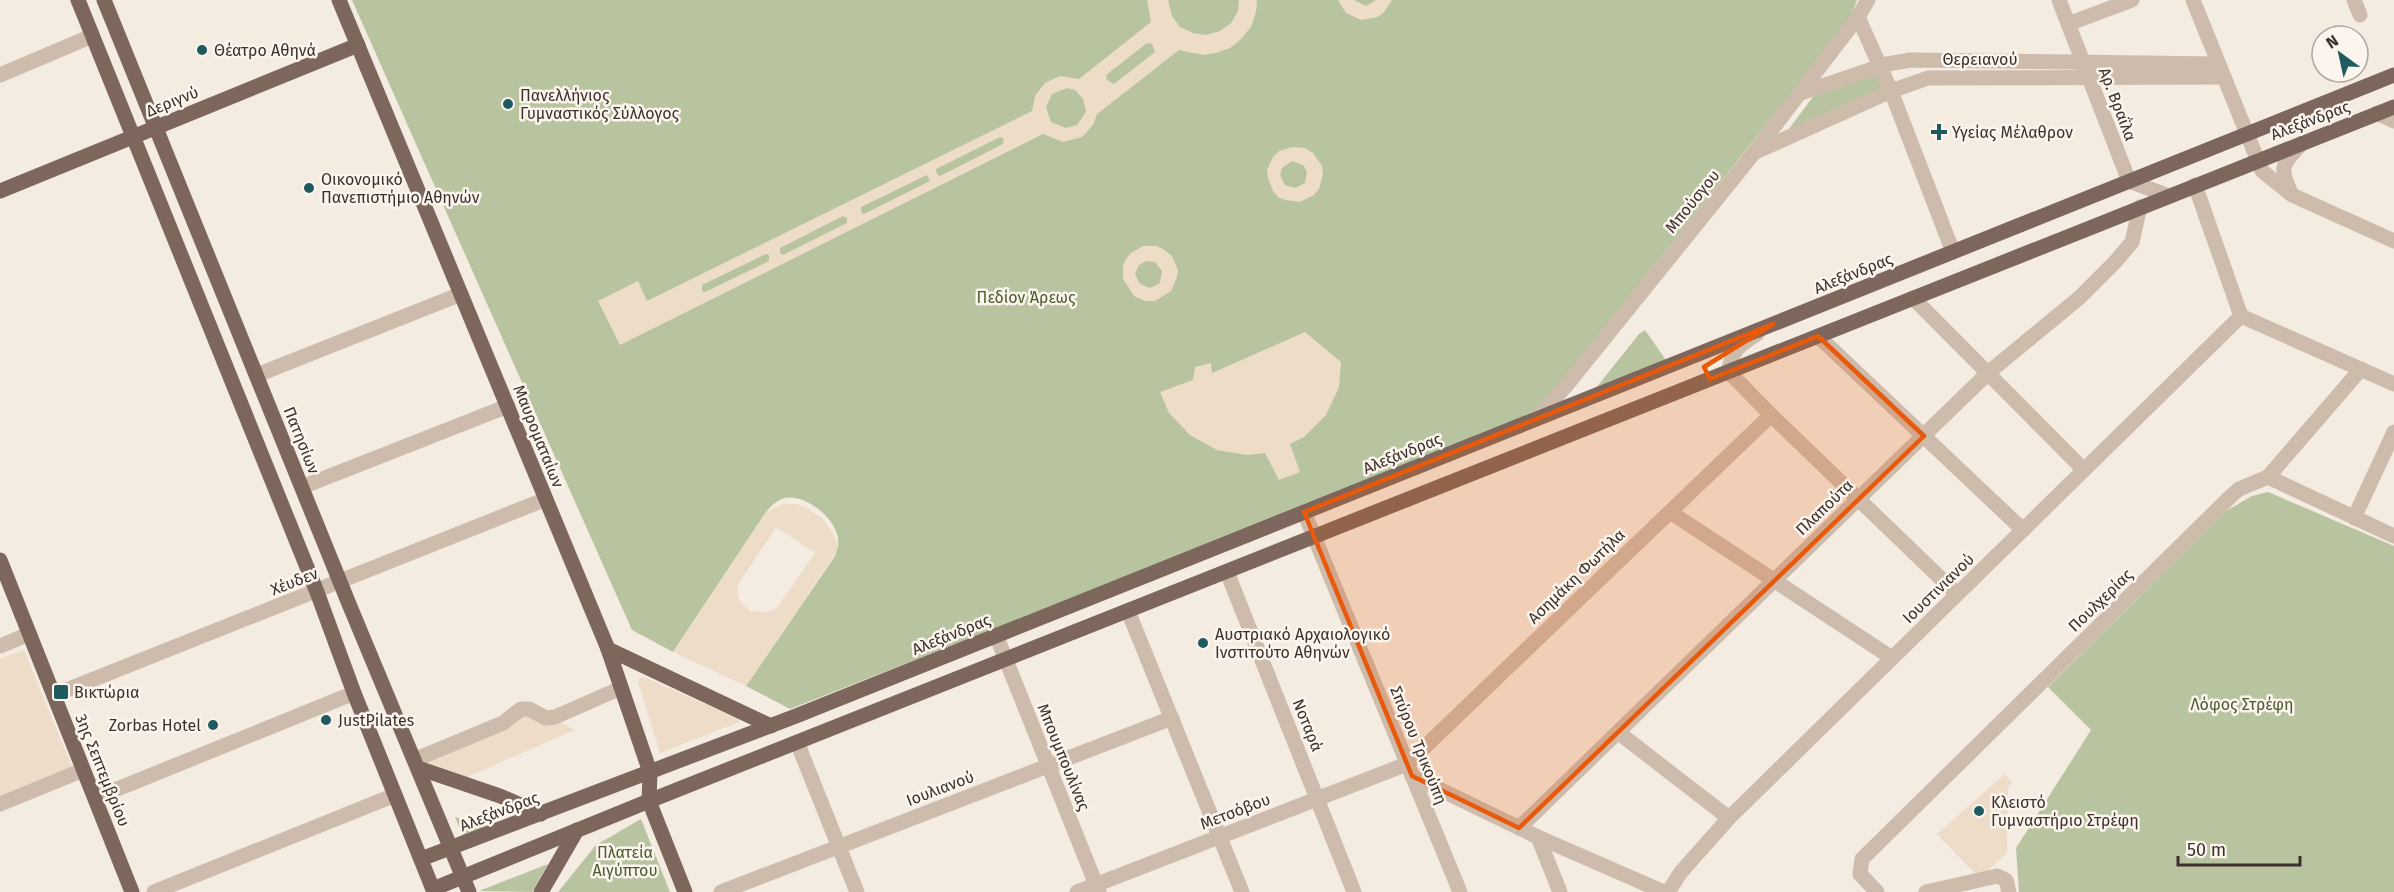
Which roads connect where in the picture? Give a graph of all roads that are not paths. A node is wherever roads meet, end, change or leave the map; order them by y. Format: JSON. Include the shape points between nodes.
{"nodes":[{"id":1,"x":78,"y":0,"type":"edge"},
{"id":2,"x":104,"y":0,"type":"edge"},
{"id":3,"x":339,"y":0,"type":"edge"},
{"id":4,"x":1868,"y":0,"type":"edge"},
{"id":5,"x":2059,"y":0,"type":"edge"},
{"id":6,"x":2132,"y":0,"type":"edge"},
{"id":7,"x":2193,"y":0,"type":"edge"},
{"id":8,"x":2354,"y":0,"type":"edge"},
{"id":9,"x":2360,"y":15,"type":"dead end"},
{"id":10,"x":1858,"y":17,"type":"junction"},
{"id":11,"x":2068,"y":24,"type":"junction"},
{"id":12,"x":92,"y":36,"type":"junction"},
{"id":13,"x":358,"y":45,"type":"junction"},
{"id":14,"x":2083,"y":62,"type":"junction"},
{"id":15,"x":1880,"y":67,"type":"junction"},
{"id":16,"x":2221,"y":71,"type":"junction"},
{"id":17,"x":0,"y":75,"type":"edge"},
{"id":18,"x":2394,"y":75,"type":"edge"},
{"id":19,"x":2089,"y":78,"type":"junction"},
{"id":20,"x":1891,"y":91,"type":"junction"},
{"id":21,"x":1801,"y":93,"type":"junction"},
{"id":22,"x":2394,"y":107,"type":"edge"},
{"id":23,"x":2377,"y":113,"type":"junction"},
{"id":24,"x":2394,"y":121,"type":"edge"},
{"id":25,"x":156,"y":128,"type":"junction"},
{"id":26,"x":2246,"y":135,"type":"junction"},
{"id":27,"x":133,"y":137,"type":"junction"},
{"id":28,"x":2302,"y":143,"type":"junction"},
{"id":29,"x":1753,"y":154,"type":"junction"},
{"id":30,"x":2257,"y":160,"type":"junction"},
{"id":31,"x":2129,"y":181,"type":"junction"},
{"id":32,"x":2195,"y":185,"type":"junction"},
{"id":33,"x":0,"y":191,"type":"edge"},
{"id":34,"x":2292,"y":195,"type":"junction"},
{"id":35,"x":2169,"y":196,"type":"junction"},
{"id":36,"x":2140,"y":207,"type":"junction"},
{"id":37,"x":2394,"y":242,"type":"edge"},
{"id":38,"x":1953,"y":252,"type":"junction"},
{"id":39,"x":461,"y":294,"type":"junction"},
{"id":40,"x":1913,"y":298,"type":"junction"},
{"id":41,"x":2241,"y":316,"type":"junction"},
{"id":42,"x":1773,"y":324,"type":"junction"},
{"id":43,"x":1818,"y":336,"type":"junction"},
{"id":44,"x":2361,"y":369,"type":"junction"},
{"id":45,"x":1729,"y":372,"type":"junction"},
{"id":46,"x":1988,"y":373,"type":"junction"},
{"id":47,"x":257,"y":375,"type":"junction"},
{"id":48,"x":2394,"y":384,"type":"edge"},
{"id":49,"x":507,"y":406,"type":"junction"},
{"id":50,"x":1771,"y":415,"type":"junction"},
{"id":51,"x":1536,"y":419,"type":"junction"},
{"id":52,"x":2394,"y":432,"type":"edge"},
{"id":53,"x":1924,"y":436,"type":"junction"},
{"id":54,"x":2084,"y":470,"type":"junction"},
{"id":55,"x":2268,"y":477,"type":"junction"},
{"id":56,"x":302,"y":488,"type":"junction"},
{"id":57,"x":546,"y":499,"type":"junction"},
{"id":58,"x":1858,"y":500,"type":"junction"},
{"id":59,"x":1304,"y":512,"type":"junction"},
{"id":60,"x":1670,"y":512,"type":"junction"},
{"id":61,"x":2354,"y":518,"type":"junction"},
{"id":62,"x":2022,"y":530,"type":"junction"},
{"id":63,"x":2394,"y":536,"type":"edge"},
{"id":64,"x":1314,"y":537,"type":"junction"},
{"id":65,"x":0,"y":560,"type":"edge"},
{"id":66,"x":1227,"y":572,"type":"junction"},
{"id":67,"x":1775,"y":581,"type":"junction"},
{"id":68,"x":340,"y":582,"type":"junction"},
{"id":69,"x":317,"y":592,"type":"junction"},
{"id":70,"x":1957,"y":594,"type":"junction"},
{"id":71,"x":1128,"y":611,"type":"junction"},
{"id":72,"x":29,"y":634,"type":"junction"},
{"id":73,"x":996,"y":635,"type":"junction"},
{"id":74,"x":0,"y":646,"type":"edge"},
{"id":75,"x":608,"y":649,"type":"junction"},
{"id":76,"x":1892,"y":658,"type":"junction"},
{"id":77,"x":1006,"y":660,"type":"junction"},
{"id":78,"x":621,"y":688,"type":"junction"},
{"id":79,"x":354,"y":693,"type":"junction"},
{"id":80,"x":54,"y":695,"type":"junction"},
{"id":81,"x":1172,"y":718,"type":"junction"},
{"id":82,"x":771,"y":726,"type":"junction"},
{"id":83,"x":1619,"y":733,"type":"junction"},
{"id":84,"x":797,"y":742,"type":"junction"},
{"id":85,"x":416,"y":764,"type":"junction"},
{"id":86,"x":1048,"y":766,"type":"junction"},
{"id":87,"x":83,"y":770,"type":"junction"},
{"id":88,"x":1409,"y":770,"type":"junction"},
{"id":89,"x":650,"y":772,"type":"junction"},
{"id":90,"x":395,"y":795,"type":"junction"},
{"id":91,"x":95,"y":798,"type":"junction"},
{"id":92,"x":1318,"y":798,"type":"junction"},
{"id":93,"x":649,"y":801,"type":"junction"},
{"id":94,"x":0,"y":804,"type":"edge"},
{"id":95,"x":541,"y":814,"type":"junction"},
{"id":96,"x":1729,"y":818,"type":"junction"},
{"id":97,"x":1519,"y":828,"type":"junction"},
{"id":98,"x":577,"y":830,"type":"junction"},
{"id":99,"x":1220,"y":836,"type":"junction"},
{"id":100,"x":1538,"y":837,"type":"junction"},
{"id":101,"x":839,"y":846,"type":"junction"},
{"id":102,"x":452,"y":848,"type":"junction"},
{"id":103,"x":421,"y":860,"type":"junction"},
{"id":104,"x":463,"y":876,"type":"junction"},
{"id":105,"x":1097,"y":888,"type":"edge"},
{"id":106,"x":434,"y":890,"type":"edge"},
{"id":107,"x":132,"y":892,"type":"edge"},
{"id":108,"x":154,"y":892,"type":"edge"},
{"id":109,"x":470,"y":892,"type":"edge"},
{"id":110,"x":541,"y":892,"type":"edge"},
{"id":111,"x":685,"y":892,"type":"edge"},
{"id":112,"x":721,"y":892,"type":"edge"},
{"id":113,"x":857,"y":892,"type":"edge"},
{"id":114,"x":1077,"y":892,"type":"edge"},
{"id":115,"x":1242,"y":892,"type":"edge"},
{"id":116,"x":1354,"y":892,"type":"edge"},
{"id":117,"x":1460,"y":892,"type":"edge"},
{"id":118,"x":1560,"y":892,"type":"edge"},
{"id":119,"x":1666,"y":892,"type":"edge"},
{"id":120,"x":1877,"y":892,"type":"edge"},
{"id":121,"x":1926,"y":892,"type":"edge"},
{"id":122,"x":2009,"y":892,"type":"edge"}],
"edges":[{"from":1,"to":12,"type":"main road"},
{"from":2,"to":25,"type":"main road","name":"Πατησίων"},
{"from":3,"to":13,"type":"main road","name":"Μαυροματαίων"},
{"from":4,"to":10,"type":"street","name":"Μπούσγου"},
{"from":5,"to":11,"type":"street","name":"Αρ. Βραΐλα"},
{"from":6,"to":11,"type":"street"},
{"from":7,"to":16,"type":"street"},
{"from":8,"to":9,"type":"street"},
{"from":10,"to":15,"type":"street"},
{"from":10,"to":21,"type":"street","name":"Μπούσγου"},
{"from":11,"to":14,"type":"street","name":"Αρ. Βραΐλα"},
{"from":12,"to":17,"type":"street"},
{"from":12,"to":27,"type":"main road"},
{"from":13,"to":25,"type":"main road","name":"Δεριγνύ"},
{"from":13,"to":39,"type":"main road","name":"Μαυροματαίων"},
{"from":14,"to":15,"type":"street","name":"Θερειανού","via":[[1927,59]]},
{"from":14,"to":16,"type":"street","name":"Θερειανού"},
{"from":14,"to":19,"type":"street","name":"Αρ. Βραΐλα"},
{"from":15,"to":20,"type":"street"},
{"from":15,"to":21,"type":"street","name":"Θερειανού"},
{"from":16,"to":19,"type":"street","name":"Θερειανού"},
{"from":16,"to":26,"type":"street"},
{"from":18,"to":26,"type":"main road","name":"Αλεξάνδρας"},
{"from":19,"to":20,"type":"street","name":"Θερειανού","via":[[1940,76]]},
{"from":19,"to":31,"type":"street","name":"Αρ. Βραΐλα"},
{"from":20,"to":29,"type":"street","name":"Θερειανού"},
{"from":20,"to":38,"type":"street"},
{"from":21,"to":29,"type":"street","name":"Μπούσγου"},
{"from":22,"to":23,"type":"main road","name":"Αλεξάνδρας"},
{"from":23,"to":24,"type":"street"},
{"from":23,"to":28,"type":"main road","name":"Αλεξάνδρας"},
{"from":25,"to":27,"type":"main road","name":"Δεριγνύ"},
{"from":25,"to":47,"type":"main road","name":"Πατησίων"},
{"from":26,"to":30,"type":"street"},
{"from":26,"to":31,"type":"main road","name":"Αλεξάνδρας"},
{"from":27,"to":33,"type":"main road","name":"Δεριγνύ"},
{"from":27,"to":69,"type":"main road"},
{"from":28,"to":30,"type":"main road","name":"Αλεξάνδρας"},
{"from":28,"to":34,"type":"street","via":[[2283,166],[2282,175]]},
{"from":29,"to":51,"type":"street","name":"Μπούσγου"},
{"from":30,"to":32,"type":"main road","name":"Αλεξάνδρας"},
{"from":30,"to":34,"type":"street","via":[[2270,179]]},
{"from":31,"to":35,"type":"street"},
{"from":31,"to":38,"type":"main road","name":"Αλεξάνδρας"},
{"from":32,"to":35,"type":"main road","name":"Αλεξάνδρας"},
{"from":32,"to":41,"type":"street"},
{"from":34,"to":37,"type":"street"},
{"from":35,"to":36,"type":"main road","name":"Αλεξάνδρας"},
{"from":36,"to":40,"type":"main road","name":"Αλεξάνδρας"},
{"from":36,"to":46,"type":"street","name":"Πλαπούτα","via":[[2132,242],[2116,261],[2079,298]]},
{"from":38,"to":42,"type":"main road","name":"Αλεξάνδρας"},
{"from":39,"to":47,"type":"street"},
{"from":39,"to":49,"type":"main road","name":"Μαυροματαίων"},
{"from":40,"to":43,"type":"main road","name":"Αλεξάνδρας"},
{"from":40,"to":46,"type":"street"},
{"from":41,"to":44,"type":"street"},
{"from":41,"to":54,"type":"street","name":"Ιουστινιανού"},
{"from":42,"to":45,"type":"street","via":[[1733,351]]},
{"from":42,"to":51,"type":"main road","name":"Αλεξάνδρας"},
{"from":43,"to":45,"type":"main road","name":"Αλεξάνδρας"},
{"from":43,"to":53,"type":"street"},
{"from":44,"to":48,"type":"street"},
{"from":44,"to":55,"type":"street","name":"Πουλχερίας"},
{"from":45,"to":50,"type":"street"},
{"from":45,"to":64,"type":"main road","name":"Αλεξάνδρας"},
{"from":46,"to":53,"type":"street","name":"Πλαπούτα"},
{"from":46,"to":54,"type":"street"},
{"from":47,"to":56,"type":"main road","name":"Πατησίων"},
{"from":49,"to":56,"type":"street"},
{"from":49,"to":57,"type":"main road","name":"Μαυροματαίων"},
{"from":50,"to":58,"type":"street"},
{"from":50,"to":60,"type":"street","name":"Ασημάκη Φωτήλα"},
{"from":51,"to":59,"type":"main road","name":"Αλεξάνδρας"},
{"from":52,"to":61,"type":"street"},
{"from":53,"to":58,"type":"street","name":"Πλαπούτα"},
{"from":53,"to":62,"type":"street"},
{"from":54,"to":62,"type":"street","name":"Ιουστινιανού"},
{"from":55,"to":61,"type":"street"},
{"from":55,"to":120,"type":"street","name":"Πουλχερίας","via":[[2230,497],[1862,859],[1860,874]]},
{"from":56,"to":68,"type":"main road","name":"Πατησίων"},
{"from":57,"to":68,"type":"street","name":"Χέυδεν"},
{"from":57,"to":75,"type":"main road","name":"Μαυροματαίων"},
{"from":58,"to":67,"type":"street","name":"Πλαπούτα"},
{"from":58,"to":70,"type":"street"},
{"from":59,"to":64,"type":"street","name":"Σπύρου Τρικούπη"},
{"from":59,"to":73,"type":"main road","name":"Αλεξάνδρας"},
{"from":60,"to":67,"type":"street"},
{"from":60,"to":88,"type":"street","name":"Ασημάκη Φωτήλα"},
{"from":61,"to":63,"type":"street"},
{"from":62,"to":70,"type":"street","name":"Ιουστινιανού"},
{"from":64,"to":66,"type":"main road","name":"Αλεξάνδρας"},
{"from":64,"to":88,"type":"street","name":"Σπύρου Τρικούπη"},
{"from":65,"to":72,"type":"main road","name":"3ης Σεπτεμβρίου"},
{"from":66,"to":71,"type":"main road","name":"Αλεξάνδρας"},
{"from":66,"to":92,"type":"street","name":"Νοταρά"},
{"from":67,"to":76,"type":"street"},
{"from":67,"to":83,"type":"street","name":"Πλαπούτα"},
{"from":68,"to":69,"type":"street","name":"Χέυδεν"},
{"from":68,"to":85,"type":"main road","name":"Πατησίων"},
{"from":69,"to":79,"type":"main road"},
{"from":69,"to":80,"type":"street","name":"Χέυδεν"},
{"from":70,"to":76,"type":"street","name":"Ιουστινιανού"},
{"from":71,"to":77,"type":"main road","name":"Αλεξάνδρας"},
{"from":71,"to":81,"type":"street"},
{"from":72,"to":74,"type":"street"},
{"from":72,"to":80,"type":"main road","name":"3ης Σεπτεμβρίου"},
{"from":73,"to":77,"type":"street","name":"Μπουμπουλίνας"},
{"from":73,"to":82,"type":"main road","name":"Αλεξάνδρας"},
{"from":75,"to":78,"type":"main road","name":"Μαυροματαίων"},
{"from":75,"to":82,"type":"main road"},
{"from":76,"to":96,"type":"street","name":"Ιουστινιανού"},
{"from":77,"to":84,"type":"main road","name":"Αλεξάνδρας"},
{"from":77,"to":86,"type":"street","name":"Μπουμπουλίνας"},
{"from":78,"to":85,"type":"street","via":[[555,717],[546,718],[521,709],[503,723]]},
{"from":78,"to":89,"type":"main road","name":"Μαυροματαίων"},
{"from":79,"to":90,"type":"main road"},
{"from":79,"to":91,"type":"street"},
{"from":80,"to":87,"type":"main road","name":"3ης Σεπτεμβρίου"},
{"from":81,"to":86,"type":"street","name":"Ιουλιανού"},
{"from":81,"to":99,"type":"street"},
{"from":82,"to":89,"type":"main road","name":"Αλεξάνδρας"},
{"from":83,"to":96,"type":"street"},
{"from":83,"to":97,"type":"street","name":"Πλαπούτα"},
{"from":84,"to":93,"type":"main road","name":"Αλεξάνδρας"},
{"from":84,"to":101,"type":"street"},
{"from":85,"to":95,"type":"main road"},
{"from":85,"to":102,"type":"main road","name":"Πατησίων"},
{"from":86,"to":101,"type":"street","name":"Ιουλιανού"},
{"from":86,"to":105,"type":"street","name":"Μπουμπουλίνας"},
{"from":87,"to":91,"type":"main road","name":"3ης Σεπτεμβρίου"},
{"from":87,"to":94,"type":"street"},
{"from":88,"to":92,"type":"street","name":"Μετσόβου"},
{"from":88,"to":97,"type":"street"},
{"from":88,"to":117,"type":"street","name":"Σπύρου Τρικούπη"},
{"from":89,"to":93,"type":"main road","name":"Μαυροματαίων"},
{"from":89,"to":95,"type":"main road","name":"Αλεξάνδρας"},
{"from":90,"to":103,"type":"main road"},
{"from":90,"to":108,"type":"street"},
{"from":91,"to":107,"type":"main road","name":"3ης Σεπτεμβρίου"},
{"from":92,"to":99,"type":"street","name":"Μετσόβου"},
{"from":92,"to":116,"type":"street","name":"Νοταρά"},
{"from":93,"to":98,"type":"main road","name":"Αλεξάνδρας"},
{"from":93,"to":111,"type":"main road","name":"Μαυροματαίων"},
{"from":95,"to":102,"type":"main road","name":"Αλεξάνδρας"},
{"from":96,"to":119,"type":"street","name":"Ιουστινιανού"},
{"from":97,"to":100,"type":"street"},
{"from":98,"to":104,"type":"main road","name":"Αλεξάνδρας"},
{"from":98,"to":110,"type":"main road"},
{"from":99,"to":105,"type":"street","name":"Μετσόβου"},
{"from":99,"to":115,"type":"street"},
{"from":100,"to":118,"type":"street"},
{"from":100,"to":119,"type":"street"},
{"from":101,"to":112,"type":"street","name":"Ιουλιανού"},
{"from":101,"to":113,"type":"street"},
{"from":102,"to":103,"type":"main road","name":"Αλεξάνδρας"},
{"from":102,"to":104,"type":"main road","name":"Πατησίων"},
{"from":103,"to":106,"type":"main road"},
{"from":104,"to":106,"type":"main road","name":"Αλεξάνδρας"},
{"from":104,"to":109,"type":"main road","name":"Πατησίων"},
{"from":105,"to":114,"type":"street","name":"Μετσόβου"},
{"from":121,"to":122,"type":"street","via":[[1997,876],[2006,880]]}]}
